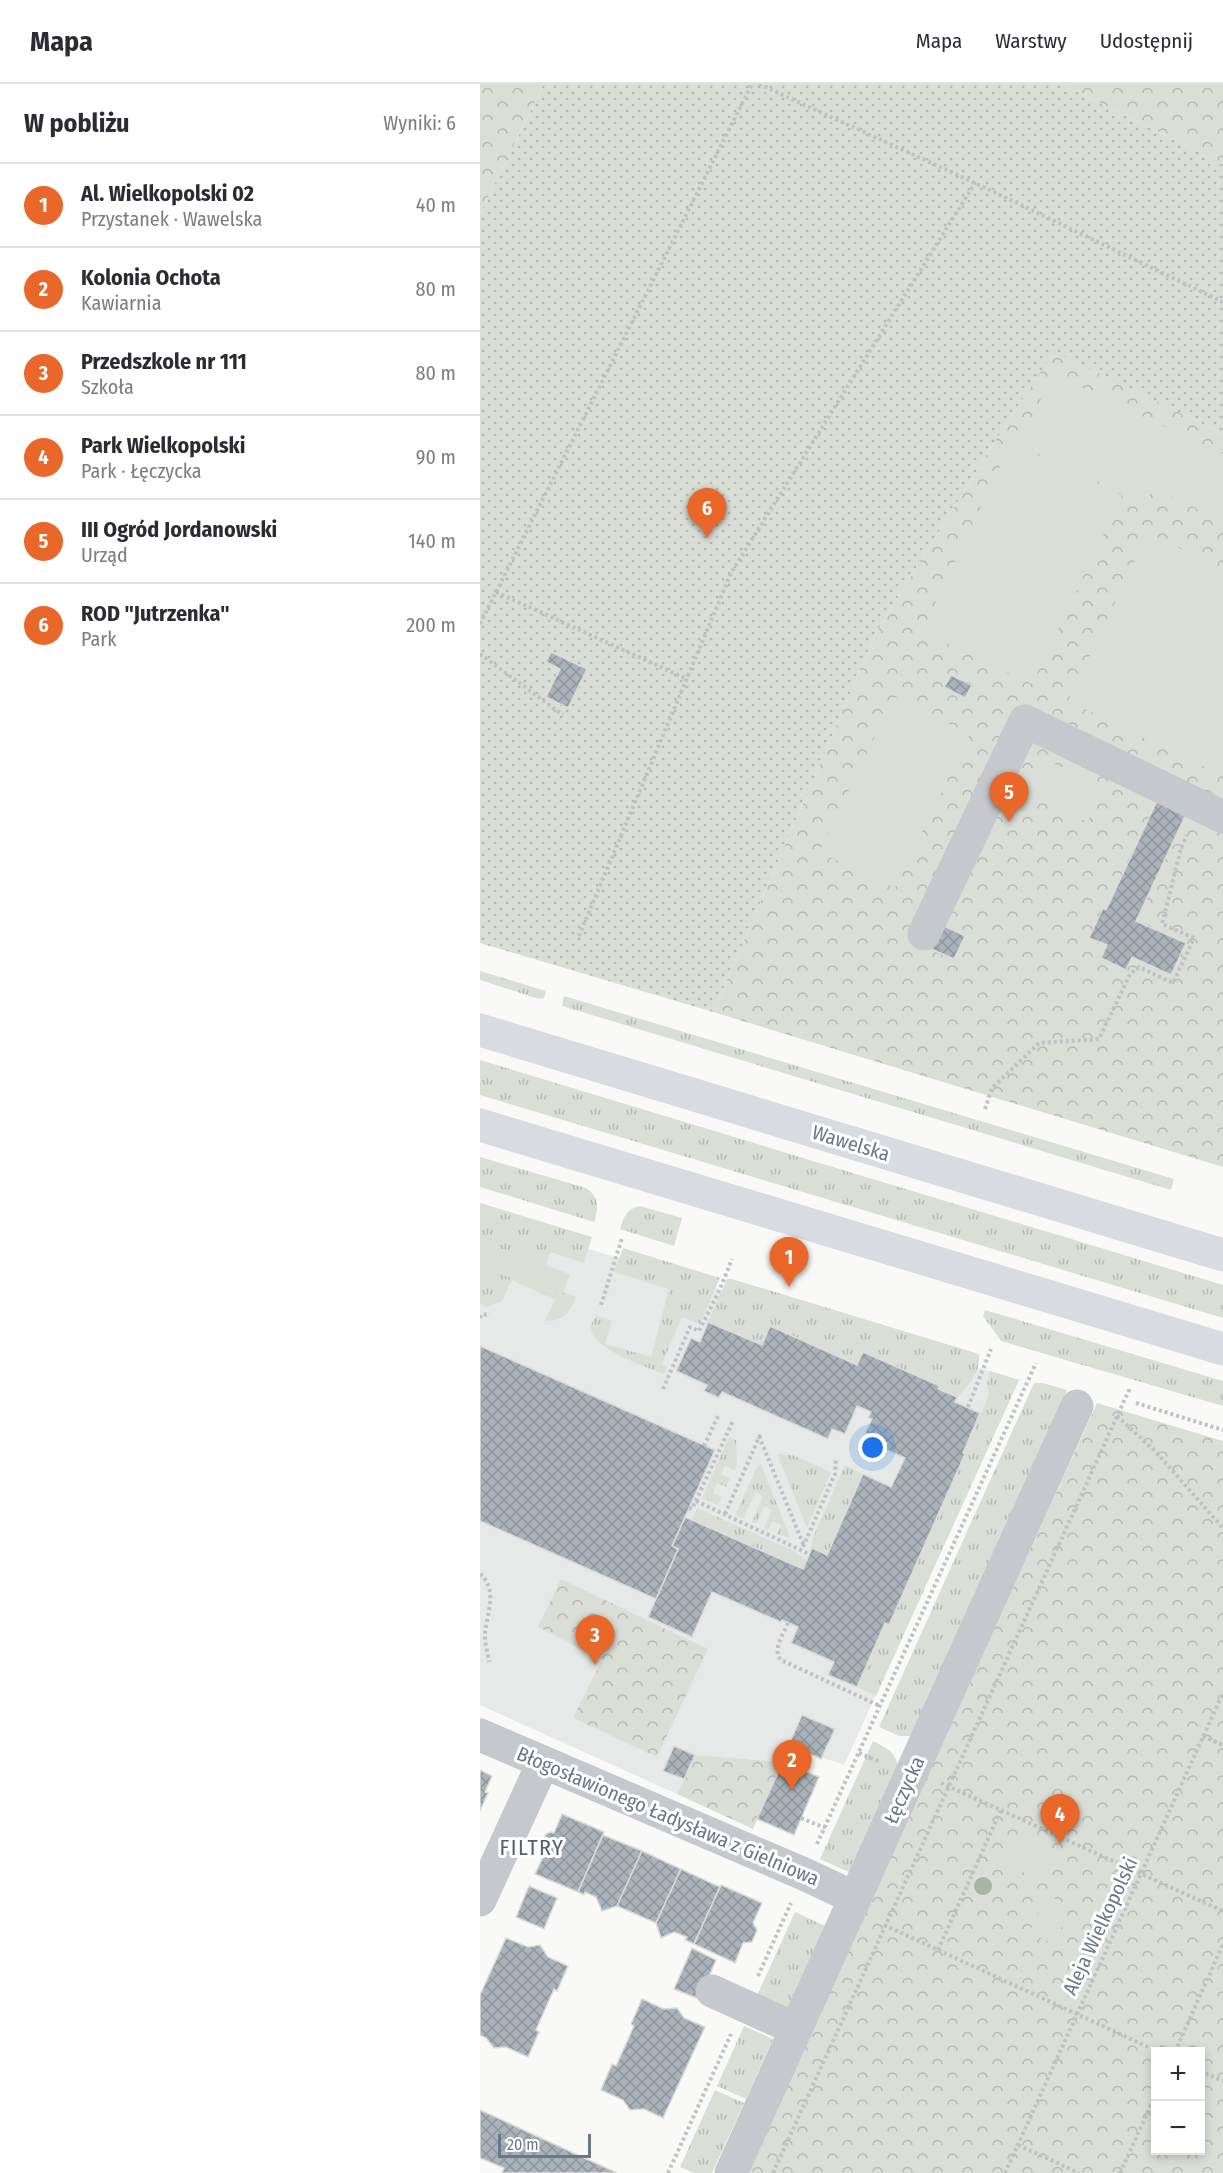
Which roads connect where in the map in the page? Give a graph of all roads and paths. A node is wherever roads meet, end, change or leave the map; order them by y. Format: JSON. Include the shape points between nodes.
{"nodes":[{"id":1,"x":752,"y":84,"type":"edge"},
{"id":2,"x":759,"y":84,"type":"edge"},
{"id":3,"x":975,"y":183,"type":"junction"},
{"id":4,"x":1223,"y":302,"type":"edge"},
{"id":5,"x":496,"y":592,"type":"junction"},
{"id":6,"x":480,"y":624,"type":"edge"},
{"id":7,"x":480,"y":654,"type":"edge"},
{"id":8,"x":687,"y":680,"type":"junction"},
{"id":9,"x":563,"y":715,"type":"dead end"},
{"id":10,"x":1212,"y":811,"type":"edge"},
{"id":11,"x":1161,"y":924,"type":"junction"},
{"id":12,"x":1160,"y":931,"type":"dead end"},
{"id":13,"x":924,"y":934,"type":"dead end"},
{"id":14,"x":579,"y":936,"type":"dead end"},
{"id":15,"x":480,"y":1030,"type":"edge"},
{"id":16,"x":985,"y":1109,"type":"dead end"},
{"id":17,"x":480,"y":1125,"type":"edge"},
{"id":18,"x":622,"y":1238,"type":"dead end"},
{"id":19,"x":1223,"y":1255,"type":"edge"},
{"id":20,"x":732,"y":1259,"type":"dead end"},
{"id":21,"x":601,"y":1305,"type":"dead end"},
{"id":22,"x":490,"y":1314,"type":"dead end"},
{"id":23,"x":480,"y":1318,"type":"edge"},
{"id":24,"x":991,"y":1349,"type":"dead end"},
{"id":25,"x":1223,"y":1349,"type":"edge"},
{"id":26,"x":1036,"y":1363,"type":"dead end"},
{"id":27,"x":1130,"y":1388,"type":"dead end"},
{"id":28,"x":663,"y":1389,"type":"dead end"},
{"id":29,"x":1136,"y":1403,"type":"dead end"},
{"id":30,"x":1077,"y":1406,"type":"dead end"},
{"id":31,"x":968,"y":1407,"type":"dead end"},
{"id":32,"x":719,"y":1414,"type":"dead end"},
{"id":33,"x":1117,"y":1416,"type":"junction"},
{"id":34,"x":733,"y":1421,"type":"dead end"},
{"id":35,"x":1223,"y":1430,"type":"edge"},
{"id":36,"x":705,"y":1446,"type":"dead end"},
{"id":37,"x":836,"y":1460,"type":"dead end"},
{"id":38,"x":696,"y":1501,"type":"junction"},
{"id":39,"x":689,"y":1508,"type":"dead end"},
{"id":40,"x":725,"y":1514,"type":"junction"},
{"id":41,"x":1223,"y":1528,"type":"edge"},
{"id":42,"x":803,"y":1548,"type":"junction"},
{"id":43,"x":809,"y":1554,"type":"dead end"},
{"id":44,"x":480,"y":1574,"type":"edge"},
{"id":45,"x":788,"y":1623,"type":"dead end"},
{"id":46,"x":489,"y":1662,"type":"dead end"},
{"id":47,"x":1223,"y":1693,"type":"edge"},
{"id":48,"x":880,"y":1706,"type":"junction"},
{"id":49,"x":480,"y":1735,"type":"edge"},
{"id":50,"x":1203,"y":1736,"type":"junction"},
{"id":51,"x":1223,"y":1745,"type":"edge"},
{"id":52,"x":859,"y":1753,"type":"junction"},
{"id":53,"x":543,"y":1763,"type":"junction"},
{"id":54,"x":910,"y":1776,"type":"junction"},
{"id":55,"x":949,"y":1787,"type":"junction"},
{"id":56,"x":1001,"y":1810,"type":"junction"},
{"id":57,"x":801,"y":1818,"type":"dead end"},
{"id":58,"x":825,"y":1828,"type":"junction"},
{"id":59,"x":804,"y":1874,"type":"junction"},
{"id":60,"x":1140,"y":1874,"type":"junction"},
{"id":61,"x":480,"y":1900,"type":"edge"},
{"id":62,"x":850,"y":1908,"type":"junction"},
{"id":63,"x":1223,"y":1911,"type":"edge"},
{"id":64,"x":886,"y":1925,"type":"junction"},
{"id":65,"x":1223,"y":1944,"type":"edge"},
{"id":66,"x":938,"y":1950,"type":"junction"},
{"id":67,"x":712,"y":1990,"type":"dead end"},
{"id":68,"x":744,"y":2005,"type":"junction"},
{"id":69,"x":1077,"y":2014,"type":"junction"},
{"id":70,"x":796,"y":2029,"type":"junction"},
{"id":71,"x":1177,"y":2047,"type":"edge"},
{"id":72,"x":1151,"y":2048,"type":"edge"},
{"id":73,"x":1205,"y":2073,"type":"edge"},
{"id":74,"x":1223,"y":2081,"type":"edge"},
{"id":75,"x":1152,"y":2101,"type":"edge"},
{"id":76,"x":1017,"y":2145,"type":"junction"},
{"id":77,"x":668,"y":2173,"type":"edge"},
{"id":78,"x":731,"y":2173,"type":"edge"},
{"id":79,"x":773,"y":2173,"type":"edge"},
{"id":80,"x":1005,"y":2173,"type":"edge"},
{"id":81,"x":1079,"y":2173,"type":"edge"},
{"id":82,"x":1120,"y":2173,"type":"edge"}],
"edges":[{"from":1,"to":5,"type":"path"},
{"from":2,"to":3,"type":"path"},
{"from":3,"to":4,"type":"path"},
{"from":3,"to":8,"type":"path","via":[[731,573]]},
{"from":5,"to":6,"type":"path"},
{"from":5,"to":8,"type":"path"},
{"from":7,"to":9,"type":"path"},
{"from":8,"to":14,"type":"path"},
{"from":10,"to":11,"type":"path","via":[[1181,848]]},
{"from":10,"to":13,"type":"street","via":[[1025,721]]},
{"from":11,"to":12,"type":"path"},
{"from":11,"to":16,"type":"path","via":[[1194,939],[1173,983],[1139,967],[1130,974],[1099,1039],[1039,1043],[992,1088]]},
{"from":15,"to":19,"type":"main road","name":"Wawelska"},
{"from":17,"to":25,"type":"main road"},
{"from":18,"to":21,"type":"path"},
{"from":20,"to":28,"type":"path","via":[[699,1331],[690,1326]]},
{"from":22,"to":23,"type":"path"},
{"from":24,"to":31,"type":"path"},
{"from":26,"to":48,"type":"path"},
{"from":27,"to":33,"type":"path"},
{"from":29,"to":35,"type":"path"},
{"from":30,"to":54,"type":"street","name":"Łęczycka"},
{"from":32,"to":36,"type":"path"},
{"from":33,"to":41,"type":"path","via":[[1156,1452]]},
{"from":33,"to":55,"type":"path"},
{"from":34,"to":38,"type":"path"},
{"from":37,"to":42,"type":"path","via":[[835,1474]]},
{"from":38,"to":39,"type":"path"},
{"from":38,"to":40,"type":"path"},
{"from":40,"to":42,"type":"path"},
{"from":40,"to":42,"type":"path","via":[[760,1435]]},
{"from":42,"to":43,"type":"path"},
{"from":44,"to":46,"type":"path","via":[[489,1588],[485,1636]]},
{"from":45,"to":48,"type":"path","via":[[776,1651],[781,1660]]},
{"from":47,"to":50,"type":"path","name":"Aleja Wielkopolski"},
{"from":48,"to":52,"type":"path"},
{"from":49,"to":53,"type":"street","name":"Błogosławionego Ładysława z Gielniowa"},
{"from":50,"to":51,"type":"path"},
{"from":50,"to":60,"type":"path","name":"Aleja Wielkopolski"},
{"from":52,"to":54,"type":"path"},
{"from":52,"to":58,"type":"path"},
{"from":53,"to":59,"type":"street","name":"Błogosławionego Ładysława z Gielniowa"},
{"from":53,"to":61,"type":"street"},
{"from":54,"to":55,"type":"path","via":[[930,1778]]},
{"from":54,"to":62,"type":"street","name":"Łęczycka"},
{"from":55,"to":56,"type":"path"},
{"from":55,"to":64,"type":"path"},
{"from":56,"to":60,"type":"path"},
{"from":56,"to":66,"type":"path"},
{"from":57,"to":58,"type":"path"},
{"from":58,"to":59,"type":"path"},
{"from":59,"to":62,"type":"street","name":"Błogosławionego Ładysława z Gielniowa"},
{"from":59,"to":68,"type":"path"},
{"from":60,"to":63,"type":"path"},
{"from":60,"to":69,"type":"path","name":"Aleja Wielkopolski"},
{"from":62,"to":64,"type":"path"},
{"from":62,"to":70,"type":"street","name":"Łęczycka"},
{"from":64,"to":66,"type":"path"},
{"from":64,"to":79,"type":"path"},
{"from":65,"to":71,"type":"path"},
{"from":66,"to":69,"type":"path"},
{"from":67,"to":68,"type":"street"},
{"from":68,"to":70,"type":"street"},
{"from":68,"to":77,"type":"path"},
{"from":69,"to":72,"type":"path"},
{"from":69,"to":76,"type":"path","name":"Aleja Wielkopolski"},
{"from":70,"to":78,"type":"street","name":"Łęczycka"},
{"from":73,"to":74,"type":"path"},
{"from":75,"to":82,"type":"path"},
{"from":76,"to":80,"type":"path","name":"Aleja Wielkopolski"},
{"from":76,"to":81,"type":"path"}]}
